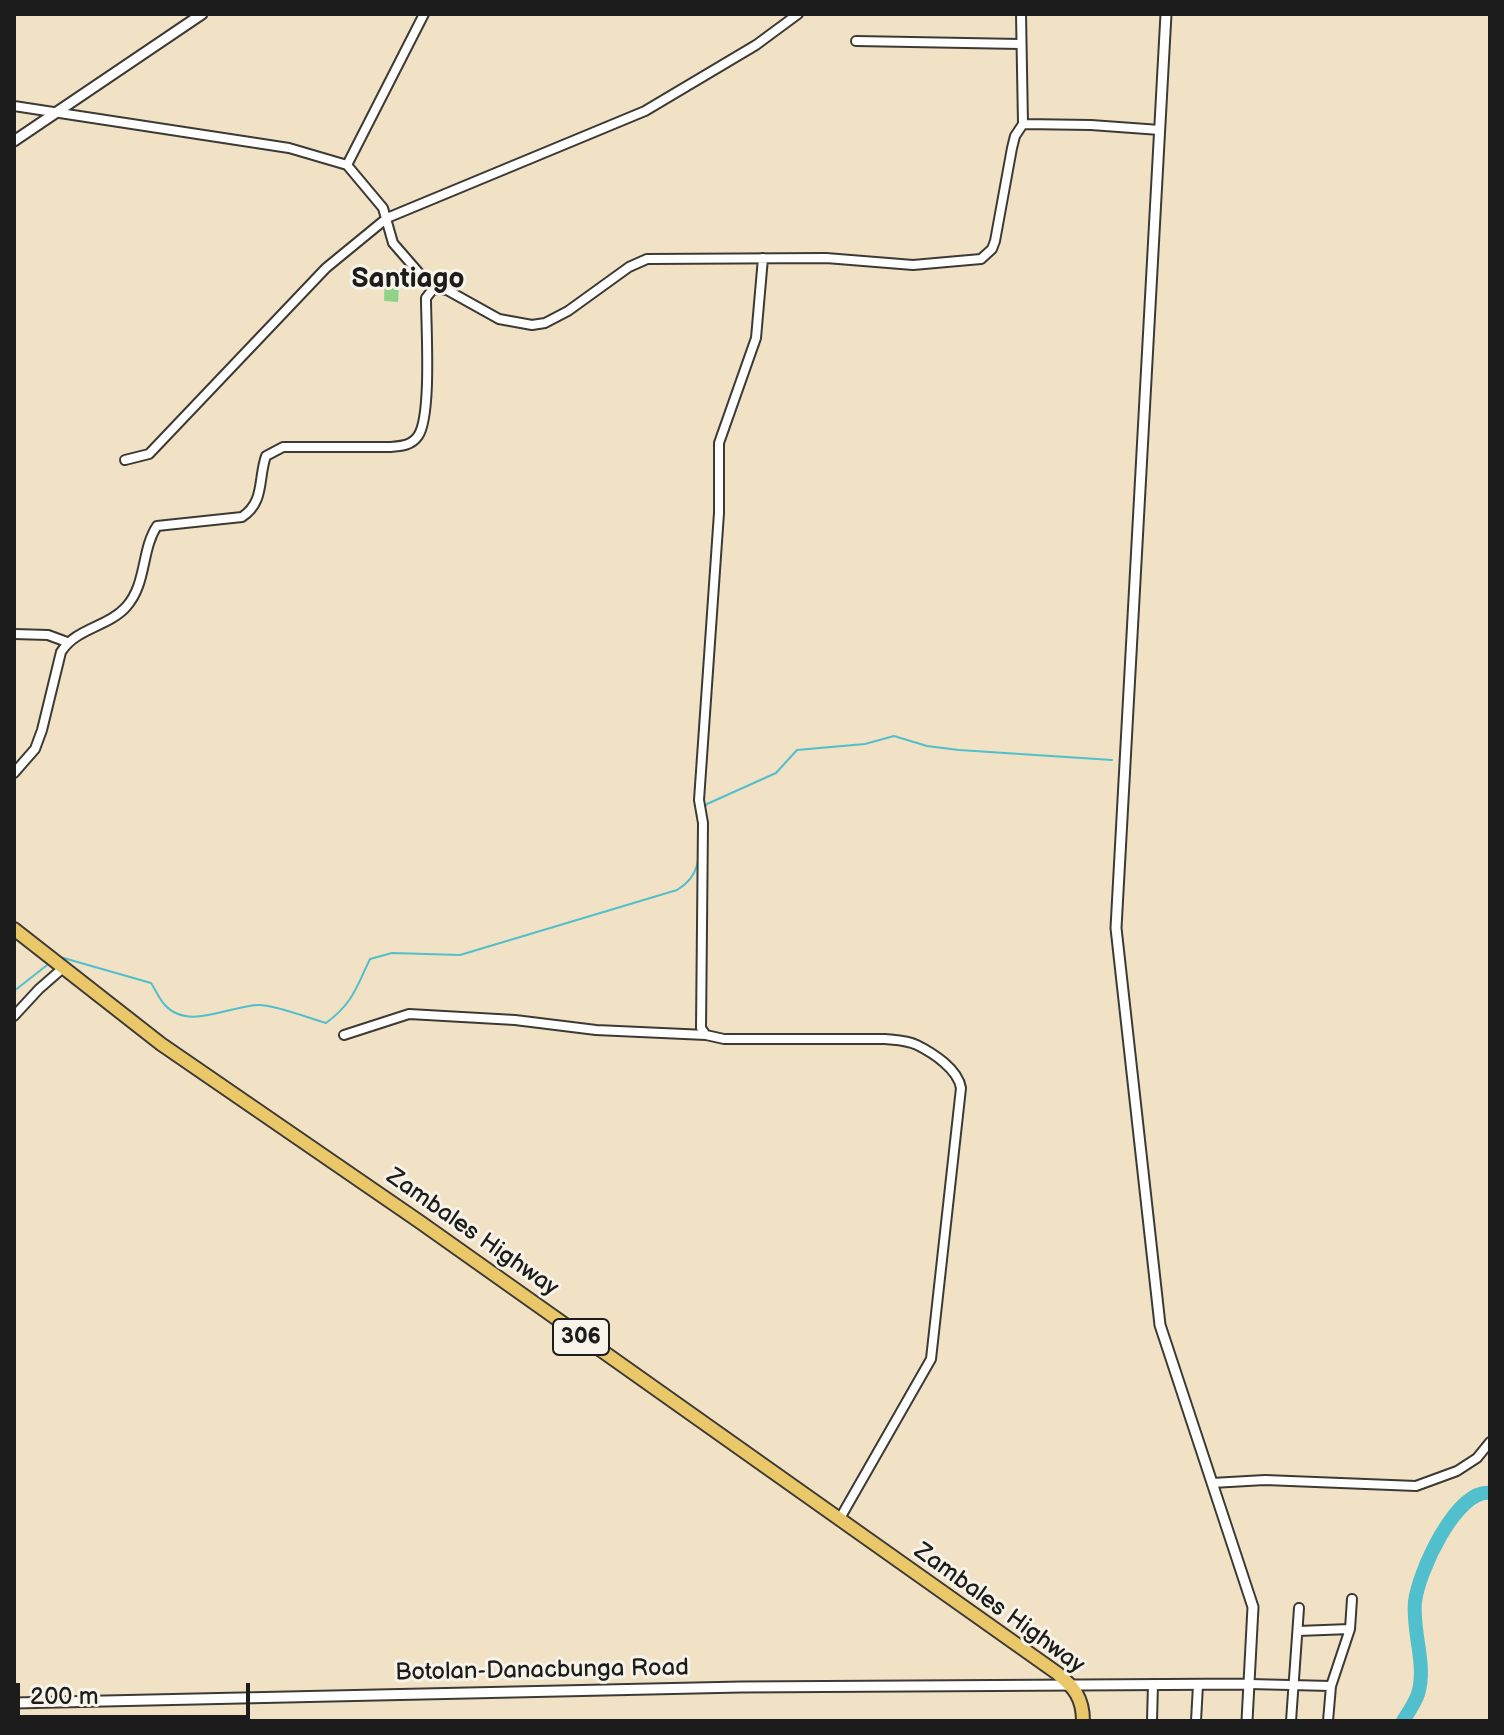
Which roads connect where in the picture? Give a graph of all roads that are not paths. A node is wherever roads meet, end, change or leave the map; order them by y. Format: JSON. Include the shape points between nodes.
{"nodes":[{"id":1,"x":202,"y":14,"type":"edge"},
{"id":2,"x":424,"y":14,"type":"edge"},
{"id":3,"x":798,"y":14,"type":"edge"},
{"id":4,"x":1021,"y":14,"type":"edge"},
{"id":5,"x":1166,"y":14,"type":"edge"},
{"id":6,"x":856,"y":41,"type":"dead end"},
{"id":7,"x":1020,"y":44,"type":"junction"},
{"id":8,"x":14,"y":106,"type":"edge"},
{"id":9,"x":58,"y":113,"type":"junction"},
{"id":10,"x":1023,"y":124,"type":"junction"},
{"id":11,"x":1160,"y":130,"type":"junction"},
{"id":12,"x":14,"y":141,"type":"edge"},
{"id":13,"x":347,"y":165,"type":"junction"},
{"id":14,"x":387,"y":218,"type":"junction"},
{"id":15,"x":763,"y":258,"type":"junction"},
{"id":16,"x":433,"y":289,"type":"junction"},
{"id":17,"x":125,"y":460,"type":"dead end"},
{"id":18,"x":14,"y":634,"type":"edge"},
{"id":19,"x":67,"y":642,"type":"junction"},
{"id":20,"x":14,"y":773,"type":"edge"},
{"id":21,"x":14,"y":929,"type":"edge"},
{"id":22,"x":58,"y":964,"type":"junction"},
{"id":23,"x":14,"y":1016,"type":"edge"},
{"id":24,"x":344,"y":1035,"type":"dead end"},
{"id":25,"x":706,"y":1035,"type":"junction"},
{"id":26,"x":1490,"y":1442,"type":"edge"},
{"id":27,"x":1212,"y":1483,"type":"junction"},
{"id":28,"x":839,"y":1520,"type":"junction"},
{"id":29,"x":1352,"y":1599,"type":"dead end"},
{"id":30,"x":1299,"y":1608,"type":"dead end"},
{"id":31,"x":1350,"y":1629,"type":"junction"},
{"id":32,"x":1298,"y":1631,"type":"junction"},
{"id":33,"x":1070,"y":1684,"type":"junction"},
{"id":34,"x":1153,"y":1684,"type":"junction"},
{"id":35,"x":1249,"y":1684,"type":"junction"},
{"id":36,"x":1293,"y":1684,"type":"junction"},
{"id":37,"x":1198,"y":1685,"type":"junction"},
{"id":38,"x":1331,"y":1686,"type":"junction"},
{"id":39,"x":14,"y":1703,"type":"edge"},
{"id":40,"x":1083,"y":1721,"type":"edge"},
{"id":41,"x":1152,"y":1721,"type":"edge"},
{"id":42,"x":1196,"y":1721,"type":"edge"},
{"id":43,"x":1247,"y":1721,"type":"edge"},
{"id":44,"x":1291,"y":1721,"type":"edge"},
{"id":45,"x":1328,"y":1721,"type":"edge"}],
"edges":[{"from":1,"to":9,"type":"street"},
{"from":2,"to":13,"type":"street"},
{"from":3,"to":14,"type":"street","via":[[645,111]]},
{"from":4,"to":7,"type":"street"},
{"from":5,"to":11,"type":"street"},
{"from":6,"to":7,"type":"street"},
{"from":7,"to":10,"type":"street"},
{"from":8,"to":9,"type":"street"},
{"from":9,"to":12,"type":"street"},
{"from":9,"to":13,"type":"street","via":[[289,148]]},
{"from":10,"to":11,"type":"street"},
{"from":10,"to":15,"type":"street","via":[[1012,148],[995,241],[981,259],[913,265]]},
{"from":11,"to":27,"type":"street","via":[[1116,928],[1160,1325]]},
{"from":13,"to":14,"type":"street","via":[[375,195]]},
{"from":14,"to":16,"type":"street","via":[[393,243]]},
{"from":14,"to":17,"type":"street","via":[[326,268],[149,454]]},
{"from":15,"to":16,"type":"street","via":[[647,259],[556,319],[532,325],[499,319],[447,290]]},
{"from":15,"to":25,"type":"street","via":[[756,338],[719,443],[701,812],[701,1028]]},
{"from":16,"to":19,"type":"street","via":[[426,298],[424,421],[416,439],[403,446],[283,447],[270,453],[252,510],[236,520],[157,526],[134,596],[116,616]]},
{"from":18,"to":19,"type":"street","via":[[48,635]]},
{"from":19,"to":20,"type":"street","via":[[35,749]]},
{"from":21,"to":22,"type":"main road","name":"Zambales Highway","number":"306"},
{"from":22,"to":23,"type":"street"},
{"from":22,"to":28,"type":"main road","name":"Zambales Highway","number":"306","via":[[161,1044]]},
{"from":24,"to":25,"type":"street","via":[[409,1014]]},
{"from":25,"to":28,"type":"street","via":[[907,1041],[960,1081],[931,1359]]},
{"from":26,"to":27,"type":"street","via":[[1457,1471],[1416,1486]]},
{"from":27,"to":35,"type":"street","via":[[1253,1607]]},
{"from":28,"to":33,"type":"main road","name":"Zambales Highway","number":"306"},
{"from":29,"to":31,"type":"street"},
{"from":30,"to":32,"type":"street"},
{"from":31,"to":32,"type":"street"},
{"from":31,"to":38,"type":"street"},
{"from":32,"to":36,"type":"street"},
{"from":33,"to":34,"type":"street","name":"Botolan-Danacbunga Road"},
{"from":33,"to":39,"type":"street","name":"Botolan-Danacbunga Road"},
{"from":33,"to":40,"type":"main road","name":"Zambales Highway","via":[[1081,1701]]},
{"from":34,"to":37,"type":"street","name":"Botolan-Danacbunga Road"},
{"from":34,"to":41,"type":"street"},
{"from":35,"to":36,"type":"street"},
{"from":35,"to":37,"type":"street","name":"Botolan-Danacbunga Road"},
{"from":35,"to":43,"type":"street"},
{"from":36,"to":38,"type":"street"},
{"from":36,"to":44,"type":"street"},
{"from":37,"to":42,"type":"street"},
{"from":38,"to":45,"type":"street"}]}
